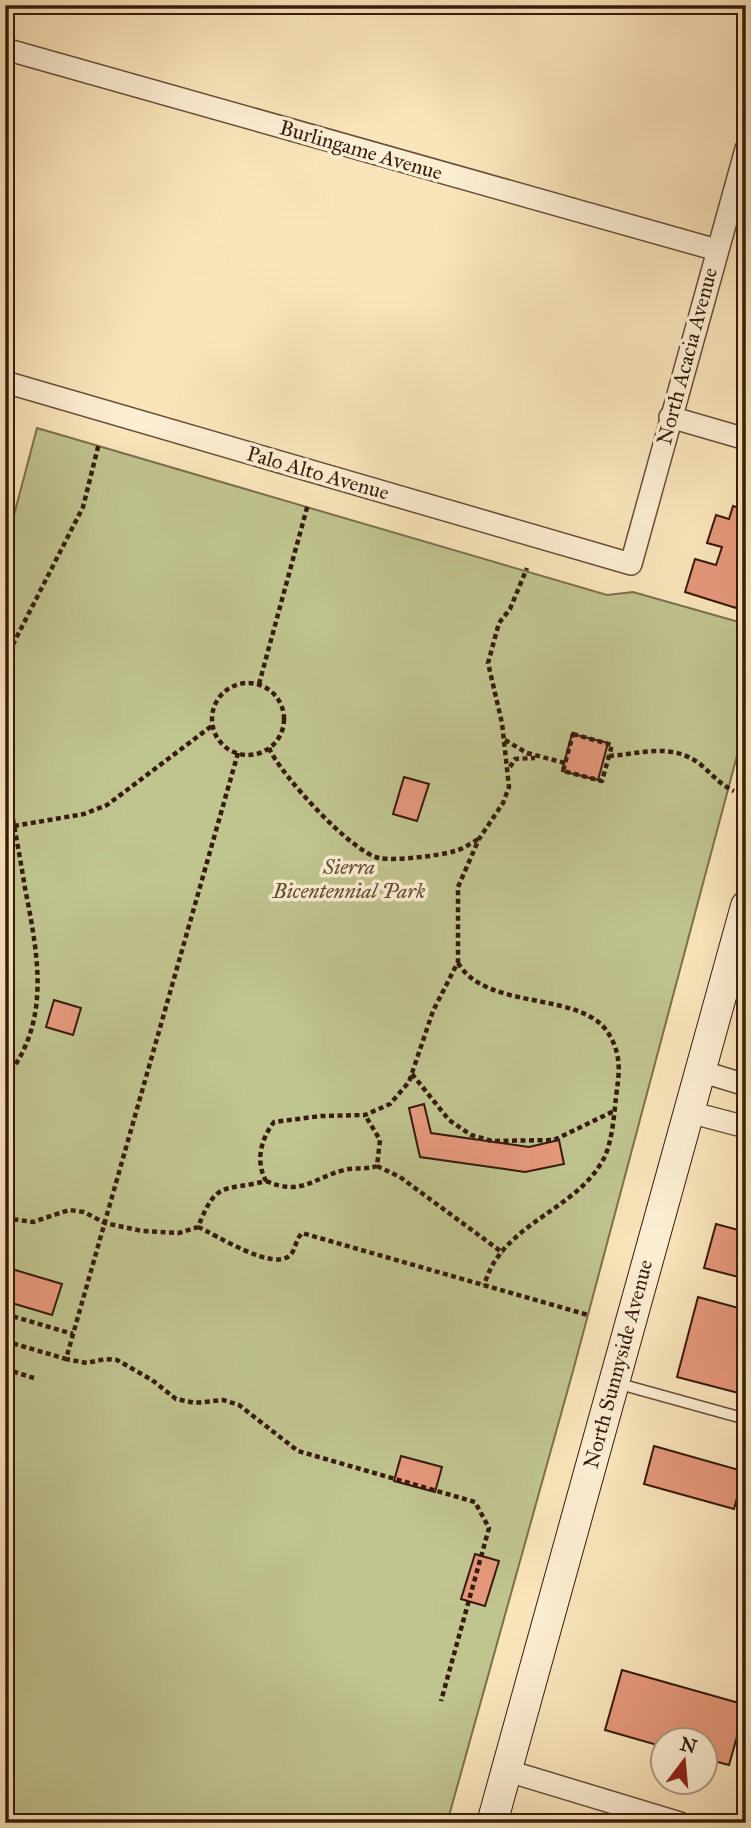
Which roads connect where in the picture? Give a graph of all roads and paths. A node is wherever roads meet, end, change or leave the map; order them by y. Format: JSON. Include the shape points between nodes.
{"nodes":[{"id":1,"x":5,"y":49,"type":"edge"},
{"id":2,"x":746,"y":149,"type":"edge"},
{"id":3,"x":717,"y":250,"type":"junction"},
{"id":4,"x":5,"y":382,"type":"edge"},
{"id":5,"x":670,"y":417,"type":"junction"},
{"id":6,"x":746,"y":439,"type":"edge"},
{"id":7,"x":99,"y":443,"type":"dead end"},
{"id":8,"x":309,"y":504,"type":"dead end"},
{"id":9,"x":631,"y":564,"type":"joint"},
{"id":10,"x":527,"y":568,"type":"dead end"},
{"id":11,"x":5,"y":660,"type":"edge"},
{"id":12,"x":260,"y":684,"type":"junction"},
{"id":13,"x":213,"y":725,"type":"junction"},
{"id":14,"x":505,"y":740,"type":"junction"},
{"id":15,"x":269,"y":748,"type":"junction"},
{"id":16,"x":237,"y":753,"type":"junction"},
{"id":17,"x":608,"y":756,"type":"junction"},
{"id":18,"x":548,"y":759,"type":"junction"},
{"id":19,"x":565,"y":763,"type":"junction"},
{"id":20,"x":509,"y":771,"type":"junction"},
{"id":21,"x":5,"y":777,"type":"edge"},
{"id":22,"x":734,"y":791,"type":"dead end"},
{"id":23,"x":14,"y":826,"type":"junction"},
{"id":24,"x":479,"y":839,"type":"junction"},
{"id":25,"x":746,"y":905,"type":"edge"},
{"id":26,"x":458,"y":962,"type":"junction"},
{"id":27,"x":701,"y":1071,"type":"junction"},
{"id":28,"x":412,"y":1074,"type":"junction"},
{"id":29,"x":5,"y":1079,"type":"edge"},
{"id":30,"x":746,"y":1085,"type":"edge"},
{"id":31,"x":615,"y":1111,"type":"junction"},
{"id":32,"x":689,"y":1112,"type":"junction"},
{"id":33,"x":365,"y":1115,"type":"junction"},
{"id":34,"x":746,"y":1127,"type":"edge"},
{"id":35,"x":377,"y":1166,"type":"junction"},
{"id":36,"x":266,"y":1181,"type":"junction"},
{"id":37,"x":5,"y":1218,"type":"edge"},
{"id":38,"x":105,"y":1223,"type":"junction"},
{"id":39,"x":198,"y":1227,"type":"junction"},
{"id":40,"x":503,"y":1253,"type":"junction"},
{"id":41,"x":484,"y":1285,"type":"junction"},
{"id":42,"x":5,"y":1314,"type":"edge"},
{"id":43,"x":588,"y":1315,"type":"dead end"},
{"id":44,"x":73,"y":1334,"type":"junction"},
{"id":45,"x":5,"y":1340,"type":"edge"},
{"id":46,"x":66,"y":1359,"type":"junction"},
{"id":47,"x":5,"y":1369,"type":"edge"},
{"id":48,"x":34,"y":1378,"type":"dead end"},
{"id":49,"x":613,"y":1382,"type":"junction"},
{"id":50,"x":746,"y":1419,"type":"edge"},
{"id":51,"x":441,"y":1701,"type":"dead end"},
{"id":52,"x":505,"y":1770,"type":"junction"},
{"id":53,"x":492,"y":1823,"type":"edge"},
{"id":54,"x":680,"y":1823,"type":"edge"}],
"edges":[{"from":1,"to":3,"type":"street","name":"Burlingame Avenue"},
{"from":2,"to":3,"type":"street","name":"North Acacia Avenue"},
{"from":3,"to":5,"type":"street","name":"North Acacia Avenue"},
{"from":4,"to":9,"type":"street","name":"Palo Alto Avenue"},
{"from":5,"to":6,"type":"street"},
{"from":5,"to":9,"type":"street","name":"North Acacia Avenue"},
{"from":7,"to":11,"type":"path","via":[[83,507]]},
{"from":8,"to":12,"type":"path"},
{"from":10,"to":14,"type":"path","via":[[510,609],[499,622],[488,663]]},
{"from":12,"to":13,"type":"path","via":[[247,682],[225,691],[217,701]]},
{"from":12,"to":15,"type":"path","via":[[277,697],[284,718],[283,730]]},
{"from":13,"to":16,"type":"path","via":[[222,742]]},
{"from":13,"to":23,"type":"path","via":[[107,804],[84,814]]},
{"from":14,"to":18,"type":"path","via":[[527,754]]},
{"from":14,"to":20,"type":"path"},
{"from":15,"to":16,"type":"path","via":[[249,755]]},
{"from":15,"to":24,"type":"path","via":[[289,780],[359,848],[379,858],[455,851]]},
{"from":16,"to":38,"type":"path"},
{"from":17,"to":19,"type":"path","via":[[602,781],[563,771]]},
{"from":17,"to":19,"type":"path","via":[[611,745],[573,734]]},
{"from":17,"to":22,"type":"path","via":[[668,749],[685,754],[717,783]]},
{"from":18,"to":19,"type":"path"},
{"from":18,"to":20,"type":"path","via":[[515,759]]},
{"from":20,"to":24,"type":"path","via":[[503,803]]},
{"from":21,"to":23,"type":"path"},
{"from":23,"to":29,"type":"path","via":[[40,994],[26,1048]]},
{"from":24,"to":26,"type":"path","via":[[458,887]]},
{"from":25,"to":27,"type":"main road","name":"North Sunnyside Avenue"},
{"from":26,"to":28,"type":"path","via":[[433,1011]]},
{"from":26,"to":31,"type":"path","via":[[466,976],[484,986],[596,1017],[610,1035],[621,1063]]},
{"from":27,"to":30,"type":"street"},
{"from":27,"to":32,"type":"main road","name":"North Sunnyside Avenue"},
{"from":28,"to":31,"type":"path","via":[[449,1119],[471,1135],[492,1141],[554,1140]]},
{"from":28,"to":33,"type":"path","via":[[401,1095]]},
{"from":31,"to":40,"type":"path","via":[[604,1159],[572,1195]]},
{"from":32,"to":34,"type":"street"},
{"from":32,"to":49,"type":"main road","name":"North Sunnyside Avenue"},
{"from":33,"to":35,"type":"path","via":[[380,1140]]},
{"from":33,"to":36,"type":"path","via":[[274,1122],[259,1158]]},
{"from":35,"to":36,"type":"path","via":[[349,1168],[307,1187],[283,1188]]},
{"from":35,"to":40,"type":"path","via":[[400,1177]]},
{"from":36,"to":39,"type":"path","via":[[226,1187],[213,1196]]},
{"from":37,"to":38,"type":"path","via":[[33,1222],[69,1210]]},
{"from":38,"to":39,"type":"path","via":[[178,1233]]},
{"from":38,"to":44,"type":"path"},
{"from":39,"to":41,"type":"path","via":[[270,1259],[285,1259],[302,1233]]},
{"from":40,"to":41,"type":"path"},
{"from":41,"to":43,"type":"path"},
{"from":42,"to":44,"type":"path"},
{"from":44,"to":46,"type":"path"},
{"from":45,"to":46,"type":"path"},
{"from":46,"to":51,"type":"path","via":[[87,1363],[117,1360],[176,1399],[239,1405],[298,1451],[475,1502],[489,1528]]},
{"from":47,"to":48,"type":"path"},
{"from":49,"to":50,"type":"lane"},
{"from":49,"to":52,"type":"main road","name":"North Sunnyside Avenue"},
{"from":52,"to":53,"type":"main road","name":"North Sunnyside Avenue"},
{"from":52,"to":54,"type":"street"}]}
